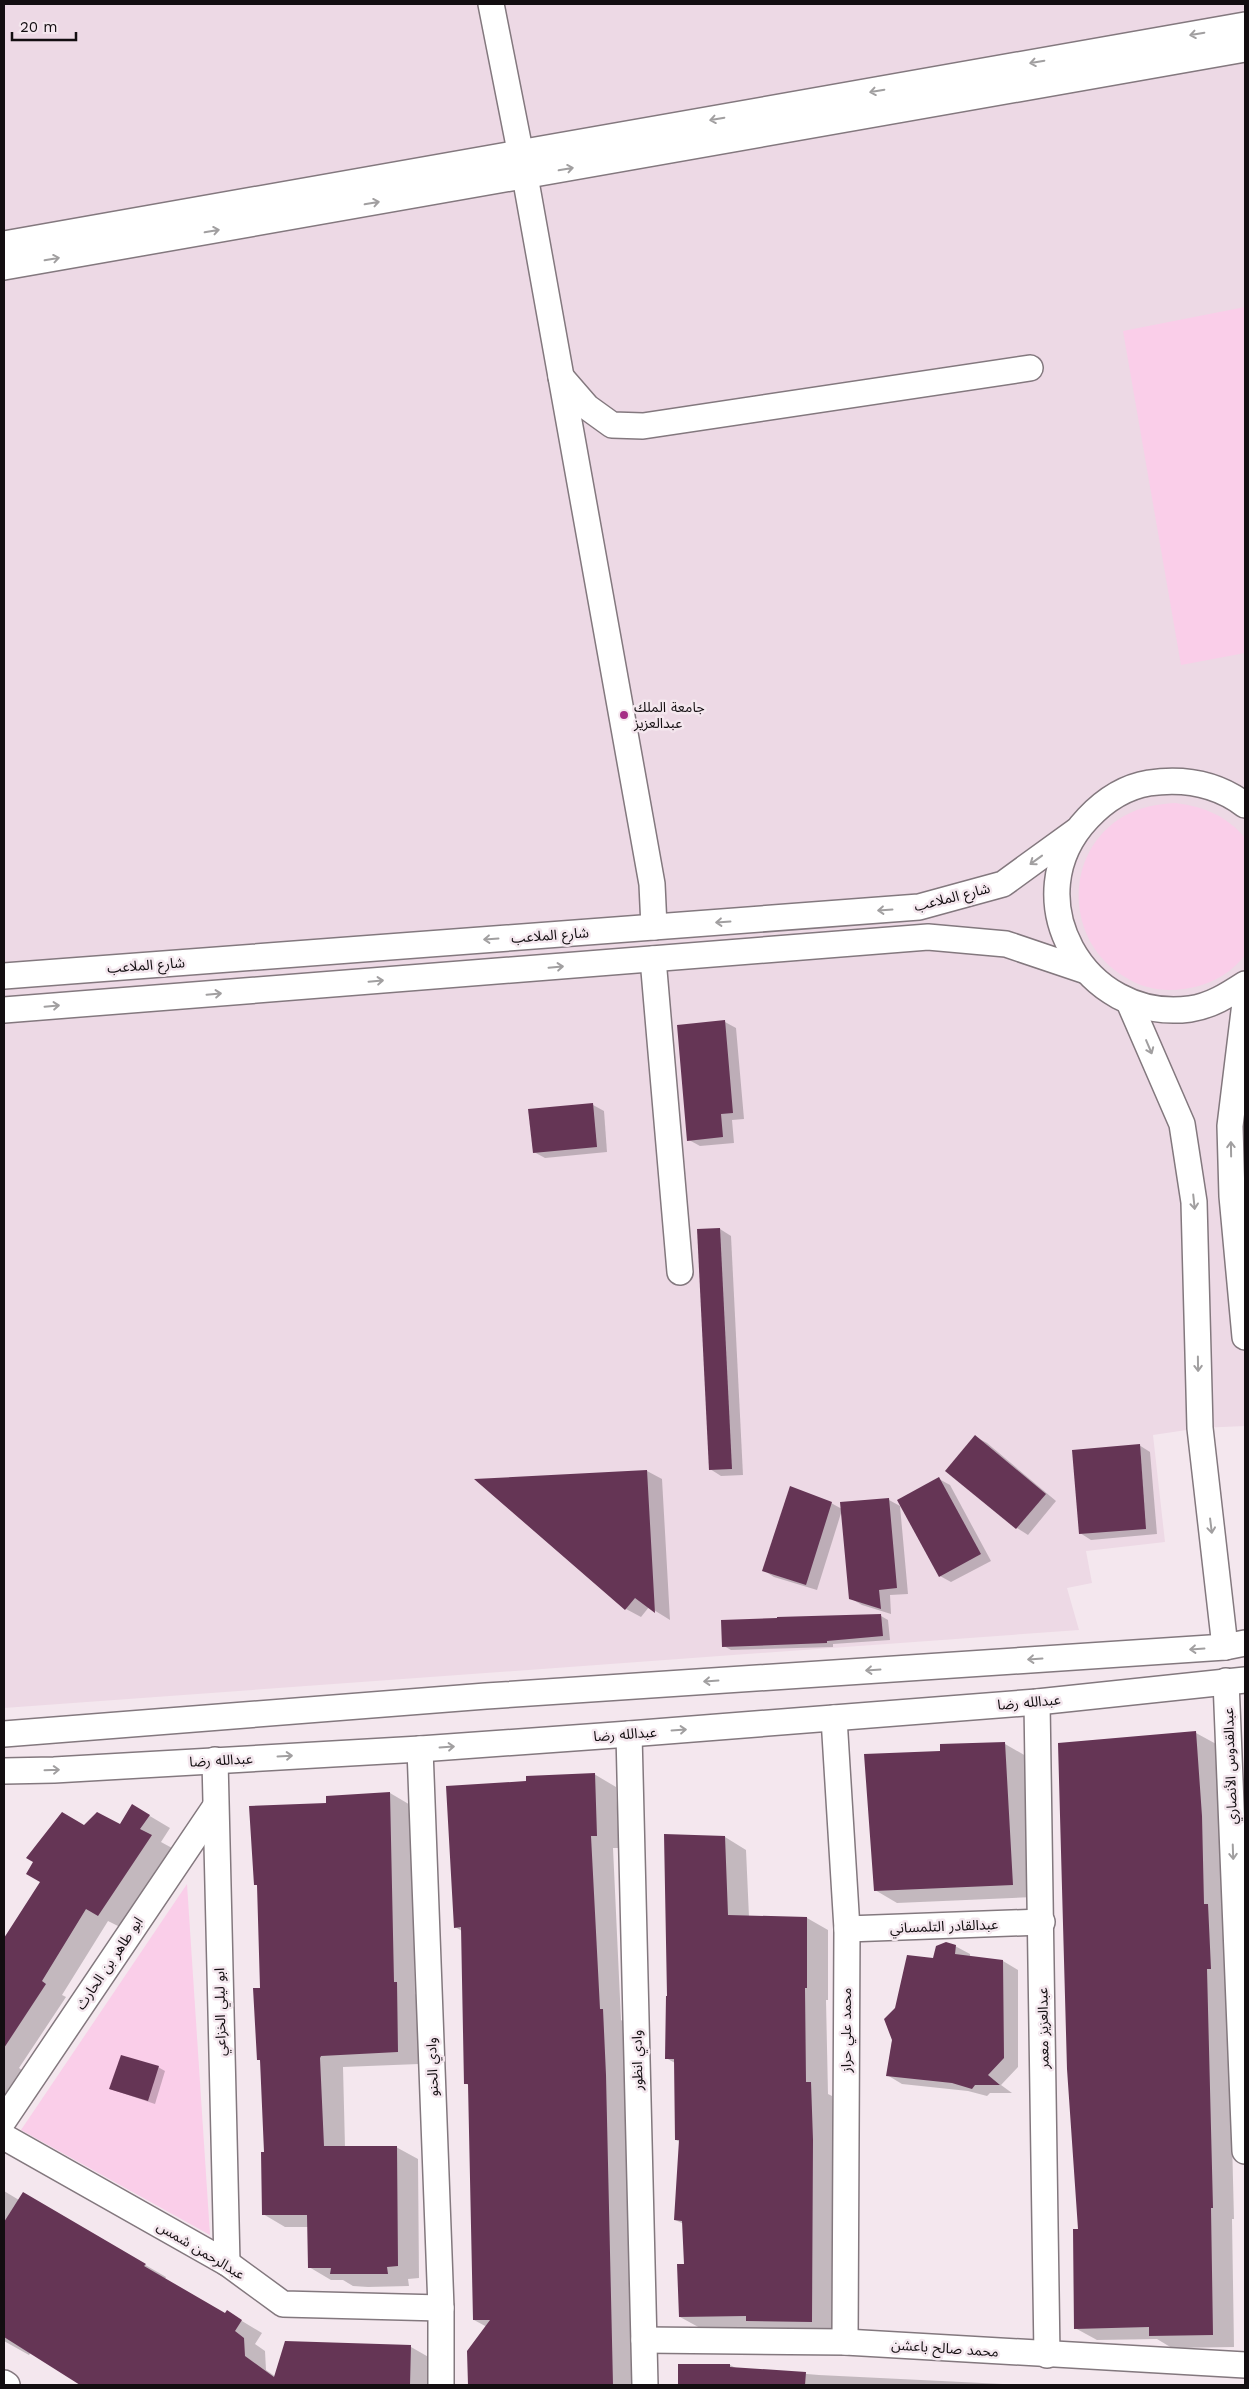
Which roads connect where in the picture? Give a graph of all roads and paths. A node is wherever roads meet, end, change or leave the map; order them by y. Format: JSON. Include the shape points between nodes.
{"nodes":[{"id":1,"x":491,"y":4,"type":"edge"},
{"id":2,"x":1245,"y":25,"type":"edge"},
{"id":3,"x":1245,"y":49,"type":"edge"},
{"id":4,"x":523,"y":165,"type":"junction"},
{"id":5,"x":4,"y":244,"type":"edge"},
{"id":6,"x":4,"y":268,"type":"edge"},
{"id":7,"x":1030,"y":368,"type":"dead end"},
{"id":8,"x":561,"y":376,"type":"junction"},
{"id":9,"x":1245,"y":805,"type":"edge"},
{"id":10,"x":1076,"y":831,"type":"junction"},
{"id":11,"x":654,"y":927,"type":"junction"},
{"id":12,"x":653,"y":959,"type":"junction"},
{"id":13,"x":1086,"y":971,"type":"junction"},
{"id":14,"x":4,"y":976,"type":"edge"},
{"id":15,"x":1245,"y":984,"type":"edge"},
{"id":16,"x":1129,"y":1002,"type":"junction"},
{"id":17,"x":1245,"y":1003,"type":"edge"},
{"id":18,"x":4,"y":1010,"type":"edge"},
{"id":19,"x":680,"y":1272,"type":"dead end"},
{"id":20,"x":1245,"y":1338,"type":"edge"},
{"id":21,"x":1235,"y":1645,"type":"edge"},
{"id":22,"x":1236,"y":1681,"type":"edge"},
{"id":23,"x":1037,"y":1702,"type":"junction"},
{"id":24,"x":834,"y":1718,"type":"junction"},
{"id":25,"x":4,"y":1734,"type":"edge"},
{"id":26,"x":628,"y":1734,"type":"junction"},
{"id":27,"x":420,"y":1749,"type":"junction"},
{"id":28,"x":215,"y":1760,"type":"junction"},
{"id":29,"x":4,"y":1771,"type":"edge"},
{"id":30,"x":215,"y":1807,"type":"junction"},
{"id":31,"x":1042,"y":1922,"type":"junction"},
{"id":32,"x":847,"y":1929,"type":"junction"},
{"id":33,"x":4,"y":2120,"type":"edge"},
{"id":34,"x":4,"y":2137,"type":"edge"},
{"id":35,"x":1245,"y":2151,"type":"edge"},
{"id":36,"x":227,"y":2263,"type":"junction"},
{"id":37,"x":441,"y":2308,"type":"junction"},
{"id":38,"x":644,"y":2340,"type":"junction"},
{"id":39,"x":845,"y":2342,"type":"junction"},
{"id":40,"x":1047,"y":2355,"type":"junction"},
{"id":41,"x":1245,"y":2365,"type":"edge"},
{"id":42,"x":440,"y":2385,"type":"edge"},
{"id":43,"x":645,"y":2385,"type":"edge"}],
"edges":[{"from":1,"to":4,"type":"street"},
{"from":2,"to":4,"type":"street","one_way":true},
{"from":4,"to":3,"type":"street","one_way":true},
{"from":4,"to":5,"type":"street"},
{"from":6,"to":4,"type":"street","one_way":true},
{"from":4,"to":8,"type":"street"},
{"from":7,"to":8,"type":"street","via":[[643,426],[612,425],[587,407]]},
{"from":8,"to":11,"type":"street","via":[[652,884]]},
{"from":9,"to":10,"type":"street","via":[[1211,786],[1173,779],[1136,785],[1102,803]]},
{"from":10,"to":11,"type":"street","name":"شارع الملاعب","one_way":true,"via":[[1003,884],[919,907]]},
{"from":10,"to":13,"type":"street","via":[[1060,865],[1057,903],[1065,940]]},
{"from":11,"to":14,"type":"street","name":"شارع الملاعب","one_way":true},
{"from":12,"to":13,"type":"street","via":[[928,937],[1006,944]]},
{"from":18,"to":12,"type":"street","one_way":true},
{"from":12,"to":19,"type":"street"},
{"from":13,"to":16,"type":"street","via":[[1106,989]]},
{"from":15,"to":16,"type":"street","via":[[1221,1000],[1191,1009],[1160,1010]]},
{"from":16,"to":21,"type":"street","one_way":true,"via":[[1182,1124],[1194,1202],[1200,1428]]},
{"from":20,"to":17,"type":"street","one_way":true,"via":[[1232,1196],[1230,1126]]},
{"from":21,"to":25,"type":"street","one_way":true,"via":[[486,1696]]},
{"from":22,"to":23,"type":"street","name":"عبدالله رضا"},
{"from":22,"to":35,"type":"street","name":"عبدالقدوس الأنصاري","one_way":true},
{"from":23,"to":24,"type":"street","name":"عبدالله رضا"},
{"from":23,"to":31,"type":"street","name":"عبدالعزيز معمر"},
{"from":26,"to":24,"type":"street","name":"عبدالله رضا","one_way":true},
{"from":24,"to":32,"type":"street","name":"محمد علي حراز"},
{"from":27,"to":26,"type":"street","name":"عبدالله رضا","one_way":true},
{"from":26,"to":38,"type":"street","name":"وادي انظور"},
{"from":28,"to":27,"type":"street","name":"عبدالله رضا","one_way":true},
{"from":27,"to":37,"type":"street","name":"وادي الحنو"},
{"from":29,"to":28,"type":"street","name":"عبدالله رضا","one_way":true},
{"from":28,"to":30,"type":"street","name":"ابو ليلي الخزاعي"},
{"from":30,"to":33,"type":"street","name":"ابو طاهر بن الحارث"},
{"from":30,"to":36,"type":"street","name":"ابو ليلي الخزاعي"},
{"from":31,"to":32,"type":"street","name":"عبدالقادر التلمساني"},
{"from":31,"to":40,"type":"street","name":"عبدالعزيز معمر"},
{"from":32,"to":39,"type":"street","name":"محمد علي حراز"},
{"from":34,"to":36,"type":"street","name":"عبدالرحمن شمس"},
{"from":36,"to":37,"type":"street","name":"عبدالرحمن شمس","via":[[283,2304]]},
{"from":37,"to":42,"type":"street","name":"وادي الحنو"},
{"from":38,"to":39,"type":"street","name":"محمد صالح باعشن"},
{"from":38,"to":43,"type":"street","name":"وادي انظور"},
{"from":39,"to":40,"type":"street","name":"محمد صالح باعشن"},
{"from":40,"to":41,"type":"street","name":"محمد صالح باعشن"}]}
